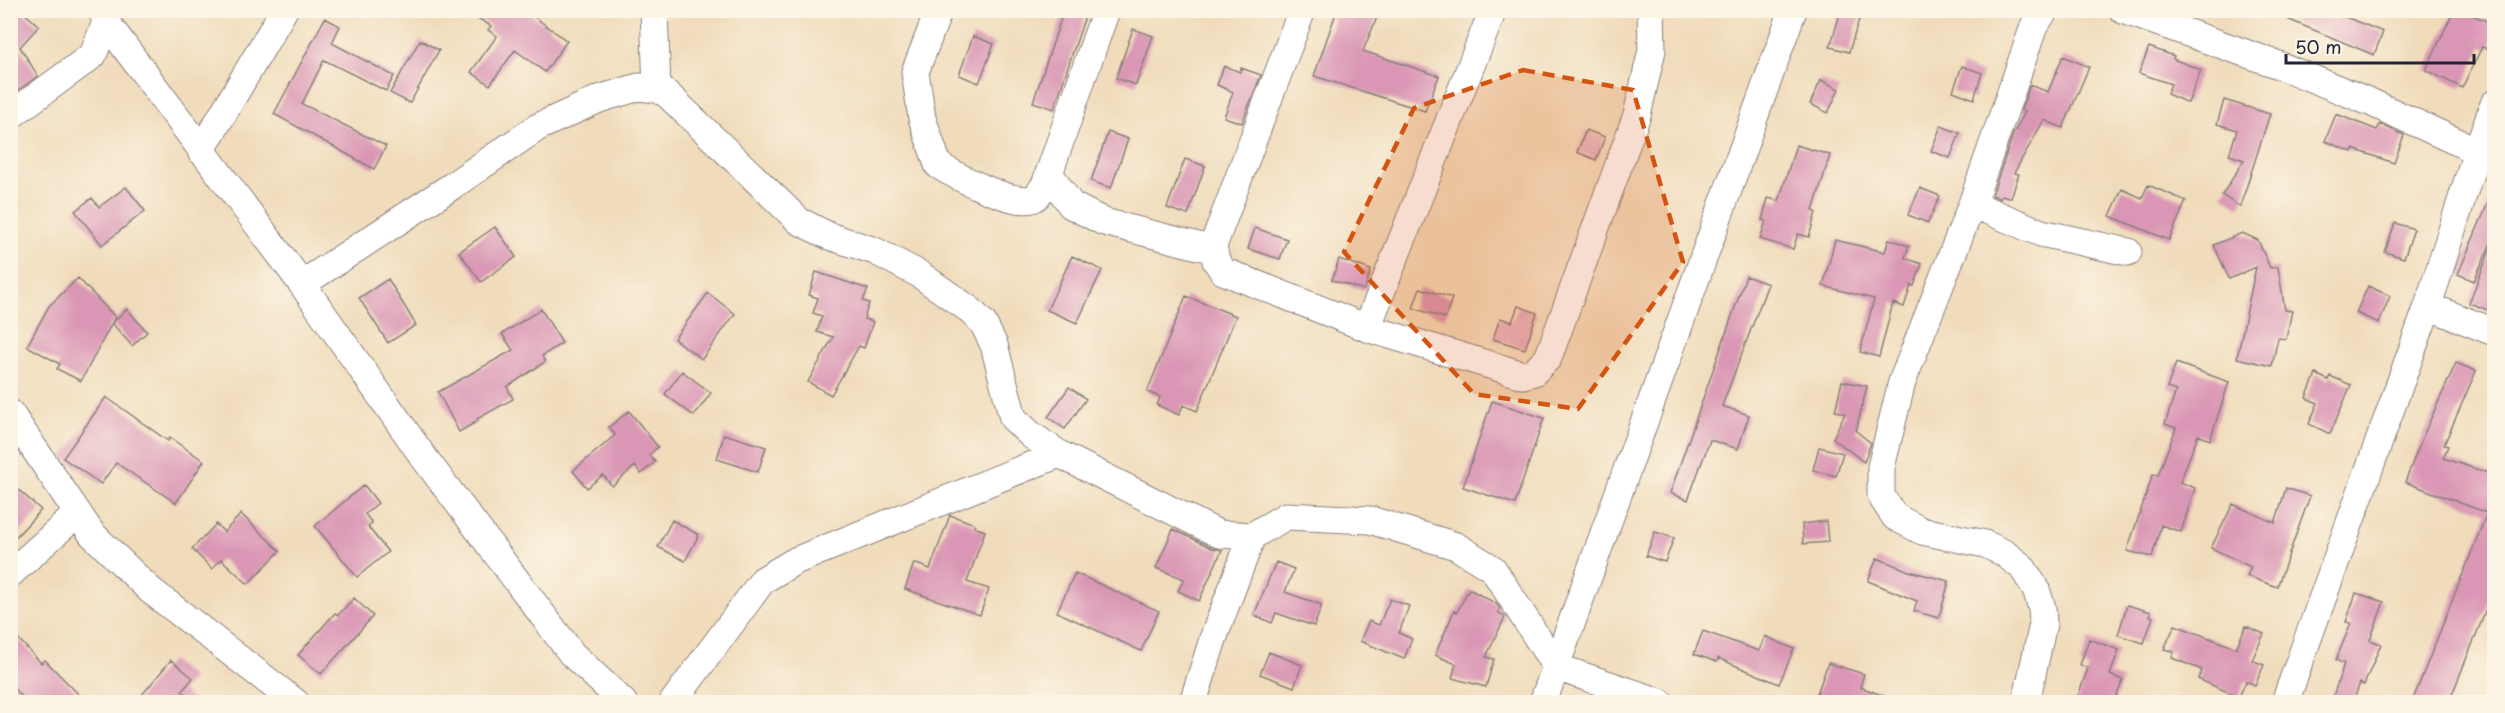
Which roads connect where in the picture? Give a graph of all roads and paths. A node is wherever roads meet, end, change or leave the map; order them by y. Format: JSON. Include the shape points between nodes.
{"nodes":[{"id":1,"x":284,"y":10,"type":"edge"},
{"id":2,"x":654,"y":10,"type":"edge"},
{"id":3,"x":939,"y":10,"type":"edge"},
{"id":4,"x":1106,"y":10,"type":"edge"},
{"id":5,"x":1302,"y":10,"type":"edge"},
{"id":6,"x":1493,"y":10,"type":"edge"},
{"id":7,"x":1651,"y":10,"type":"edge"},
{"id":8,"x":1793,"y":10,"type":"edge"},
{"id":9,"x":2044,"y":10,"type":"edge"},
{"id":10,"x":2123,"y":10,"type":"edge"},
{"id":11,"x":104,"y":16,"type":"edge"},
{"id":12,"x":657,"y":89,"type":"junction"},
{"id":13,"x":2494,"y":104,"type":"edge"},
{"id":14,"x":10,"y":116,"type":"edge"},
{"id":15,"x":201,"y":151,"type":"junction"},
{"id":16,"x":2477,"y":151,"type":"junction"},
{"id":17,"x":1049,"y":173,"type":"junction"},
{"id":18,"x":1972,"y":204,"type":"junction"},
{"id":19,"x":1214,"y":250,"type":"junction"},
{"id":20,"x":2128,"y":252,"type":"dead end"},
{"id":21,"x":302,"y":284,"type":"junction"},
{"id":22,"x":2428,"y":306,"type":"junction"},
{"id":23,"x":1367,"y":328,"type":"junction"},
{"id":24,"x":2494,"y":332,"type":"edge"},
{"id":25,"x":10,"y":413,"type":"edge"},
{"id":26,"x":1059,"y":454,"type":"junction"},
{"id":27,"x":78,"y":513,"type":"junction"},
{"id":28,"x":1252,"y":536,"type":"junction"},
{"id":29,"x":10,"y":574,"type":"edge"},
{"id":30,"x":1556,"y":667,"type":"junction"},
{"id":31,"x":295,"y":702,"type":"edge"},
{"id":32,"x":623,"y":702,"type":"edge"},
{"id":33,"x":673,"y":702,"type":"edge"},
{"id":34,"x":1192,"y":702,"type":"edge"},
{"id":35,"x":1543,"y":702,"type":"edge"},
{"id":36,"x":1660,"y":702,"type":"edge"},
{"id":37,"x":2026,"y":702,"type":"edge"},
{"id":38,"x":2285,"y":702,"type":"edge"}],
"edges":[{"from":1,"to":15,"type":"street"},
{"from":2,"to":12,"type":"street"},
{"from":3,"to":17,"type":"street","via":[[915,72],[922,118],[938,165],[966,182],[1024,201],[1036,197]]},
{"from":4,"to":17,"type":"street"},
{"from":5,"to":19,"type":"street"},
{"from":6,"to":23,"type":"street"},
{"from":7,"to":23,"type":"street","via":[[1652,50],[1637,115],[1548,358],[1541,366],[1523,375]]},
{"from":8,"to":30,"type":"street"},
{"from":9,"to":18,"type":"street","via":[[2034,26]]},
{"from":10,"to":16,"type":"street","via":[[2276,64]]},
{"from":11,"to":14,"type":"street","via":[[93,56]]},
{"from":11,"to":15,"type":"street"},
{"from":12,"to":21,"type":"street","via":[[639,87],[599,99],[538,127]]},
{"from":12,"to":26,"type":"street","via":[[667,94],[799,221],[875,251],[920,274],[970,310],[983,323],[994,345],[1013,418]]},
{"from":13,"to":16,"type":"street"},
{"from":15,"to":21,"type":"street"},
{"from":16,"to":22,"type":"street"},
{"from":17,"to":19,"type":"street","via":[[1071,205],[1104,222]]},
{"from":18,"to":20,"type":"street","via":[[2041,233]]},
{"from":18,"to":37,"type":"street","via":[[1892,413],[1881,466],[1881,496],[1895,517],[1922,531],[1985,544],[2022,567],[2036,589],[2043,624]]},
{"from":19,"to":23,"type":"street","via":[[1223,271]]},
{"from":21,"to":32,"type":"street","via":[[422,455],[572,654]]},
{"from":22,"to":24,"type":"street"},
{"from":22,"to":38,"type":"street"},
{"from":25,"to":27,"type":"street"},
{"from":26,"to":28,"type":"street","via":[[1219,534]]},
{"from":26,"to":33,"type":"street","via":[[795,561],[763,580]]},
{"from":27,"to":29,"type":"street"},
{"from":27,"to":31,"type":"street","via":[[92,534],[150,590]]},
{"from":28,"to":30,"type":"street","via":[[1286,516],[1324,517],[1370,520],[1456,546],[1492,569]]},
{"from":28,"to":34,"type":"street"},
{"from":30,"to":35,"type":"street"},
{"from":30,"to":36,"type":"street"}]}
